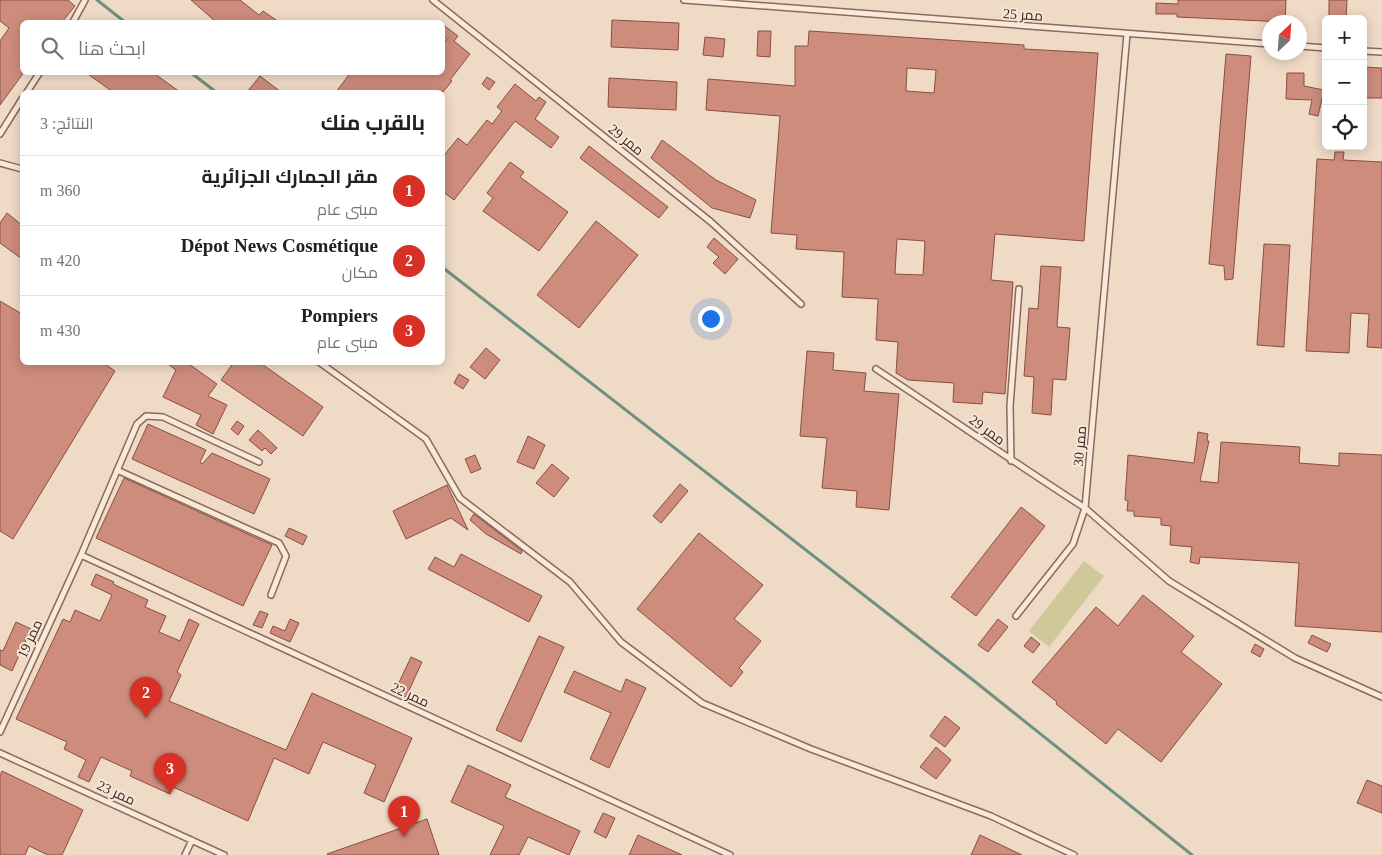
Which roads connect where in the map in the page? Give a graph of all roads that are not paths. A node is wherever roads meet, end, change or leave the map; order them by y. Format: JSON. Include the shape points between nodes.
{"nodes":[{"id":1,"x":85,"y":0,"type":"edge"},
{"id":2,"x":433,"y":0,"type":"edge"},
{"id":3,"x":684,"y":0,"type":"edge"},
{"id":4,"x":74,"y":20,"type":"edge"},
{"id":5,"x":1127,"y":34,"type":"junction"},
{"id":6,"x":1262,"y":43,"type":"edge"},
{"id":7,"x":1307,"y":47,"type":"edge"},
{"id":8,"x":1322,"y":48,"type":"edge"},
{"id":9,"x":1367,"y":50,"type":"edge"},
{"id":10,"x":1382,"y":52,"type":"edge"},
{"id":11,"x":38,"y":75,"type":"edge"},
{"id":12,"x":28,"y":90,"type":"edge"},
{"id":13,"x":20,"y":102,"type":"edge"},
{"id":14,"x":0,"y":134,"type":"edge"},
{"id":15,"x":0,"y":163,"type":"edge"},
{"id":16,"x":20,"y":168,"type":"edge"},
{"id":17,"x":1019,"y":289,"type":"dead end"},
{"id":18,"x":801,"y":304,"type":"dead end"},
{"id":19,"x":323,"y":365,"type":"edge"},
{"id":20,"x":876,"y":368,"type":"dead end"},
{"id":21,"x":1011,"y":461,"type":"junction"},
{"id":22,"x":259,"y":462,"type":"dead end"},
{"id":23,"x":117,"y":470,"type":"junction"},
{"id":24,"x":1086,"y":508,"type":"junction"},
{"id":25,"x":81,"y":555,"type":"junction"},
{"id":26,"x":271,"y":594,"type":"dead end"},
{"id":27,"x":1016,"y":616,"type":"dead end"},
{"id":28,"x":1382,"y":697,"type":"edge"},
{"id":29,"x":0,"y":732,"type":"edge"},
{"id":30,"x":0,"y":752,"type":"edge"},
{"id":31,"x":192,"y":840,"type":"junction"},
{"id":32,"x":186,"y":855,"type":"edge"},
{"id":33,"x":224,"y":855,"type":"edge"},
{"id":34,"x":730,"y":855,"type":"edge"},
{"id":35,"x":1074,"y":855,"type":"edge"}],
"edges":[{"from":1,"to":4,"type":"lane"},
{"from":2,"to":18,"type":"lane","name":"ممر 29","via":[[711,222]]},
{"from":3,"to":5,"type":"lane","name":"ممر 25"},
{"from":5,"to":6,"type":"lane","name":"ممر 25"},
{"from":5,"to":24,"type":"lane","name":"ممر 30"},
{"from":7,"to":8,"type":"lane"},
{"from":9,"to":10,"type":"lane"},
{"from":11,"to":12,"type":"lane"},
{"from":13,"to":14,"type":"lane"},
{"from":15,"to":16,"type":"lane"},
{"from":17,"to":21,"type":"lane","via":[[1010,406]]},
{"from":19,"to":35,"type":"lane","via":[[426,439],[460,498],[570,582],[621,642],[702,703],[811,749],[991,816]]},
{"from":20,"to":21,"type":"lane","name":"ممر 29"},
{"from":21,"to":24,"type":"lane","name":"ممر 29"},
{"from":22,"to":23,"type":"lane","name":"ممر 19","via":[[163,417],[146,416],[137,424]]},
{"from":23,"to":25,"type":"lane","name":"ممر 19"},
{"from":23,"to":26,"type":"lane","via":[[279,543],[286,556]]},
{"from":24,"to":27,"type":"lane","name":"ممر 30","via":[[1073,544]]},
{"from":24,"to":28,"type":"lane","via":[[1169,581],[1295,658]]},
{"from":25,"to":29,"type":"lane","name":"ممر 19"},
{"from":25,"to":34,"type":"lane","name":"ممر 22"},
{"from":30,"to":31,"type":"lane","name":"ممر 23"},
{"from":31,"to":32,"type":"lane"},
{"from":31,"to":33,"type":"lane","name":"ممر 23"}]}
